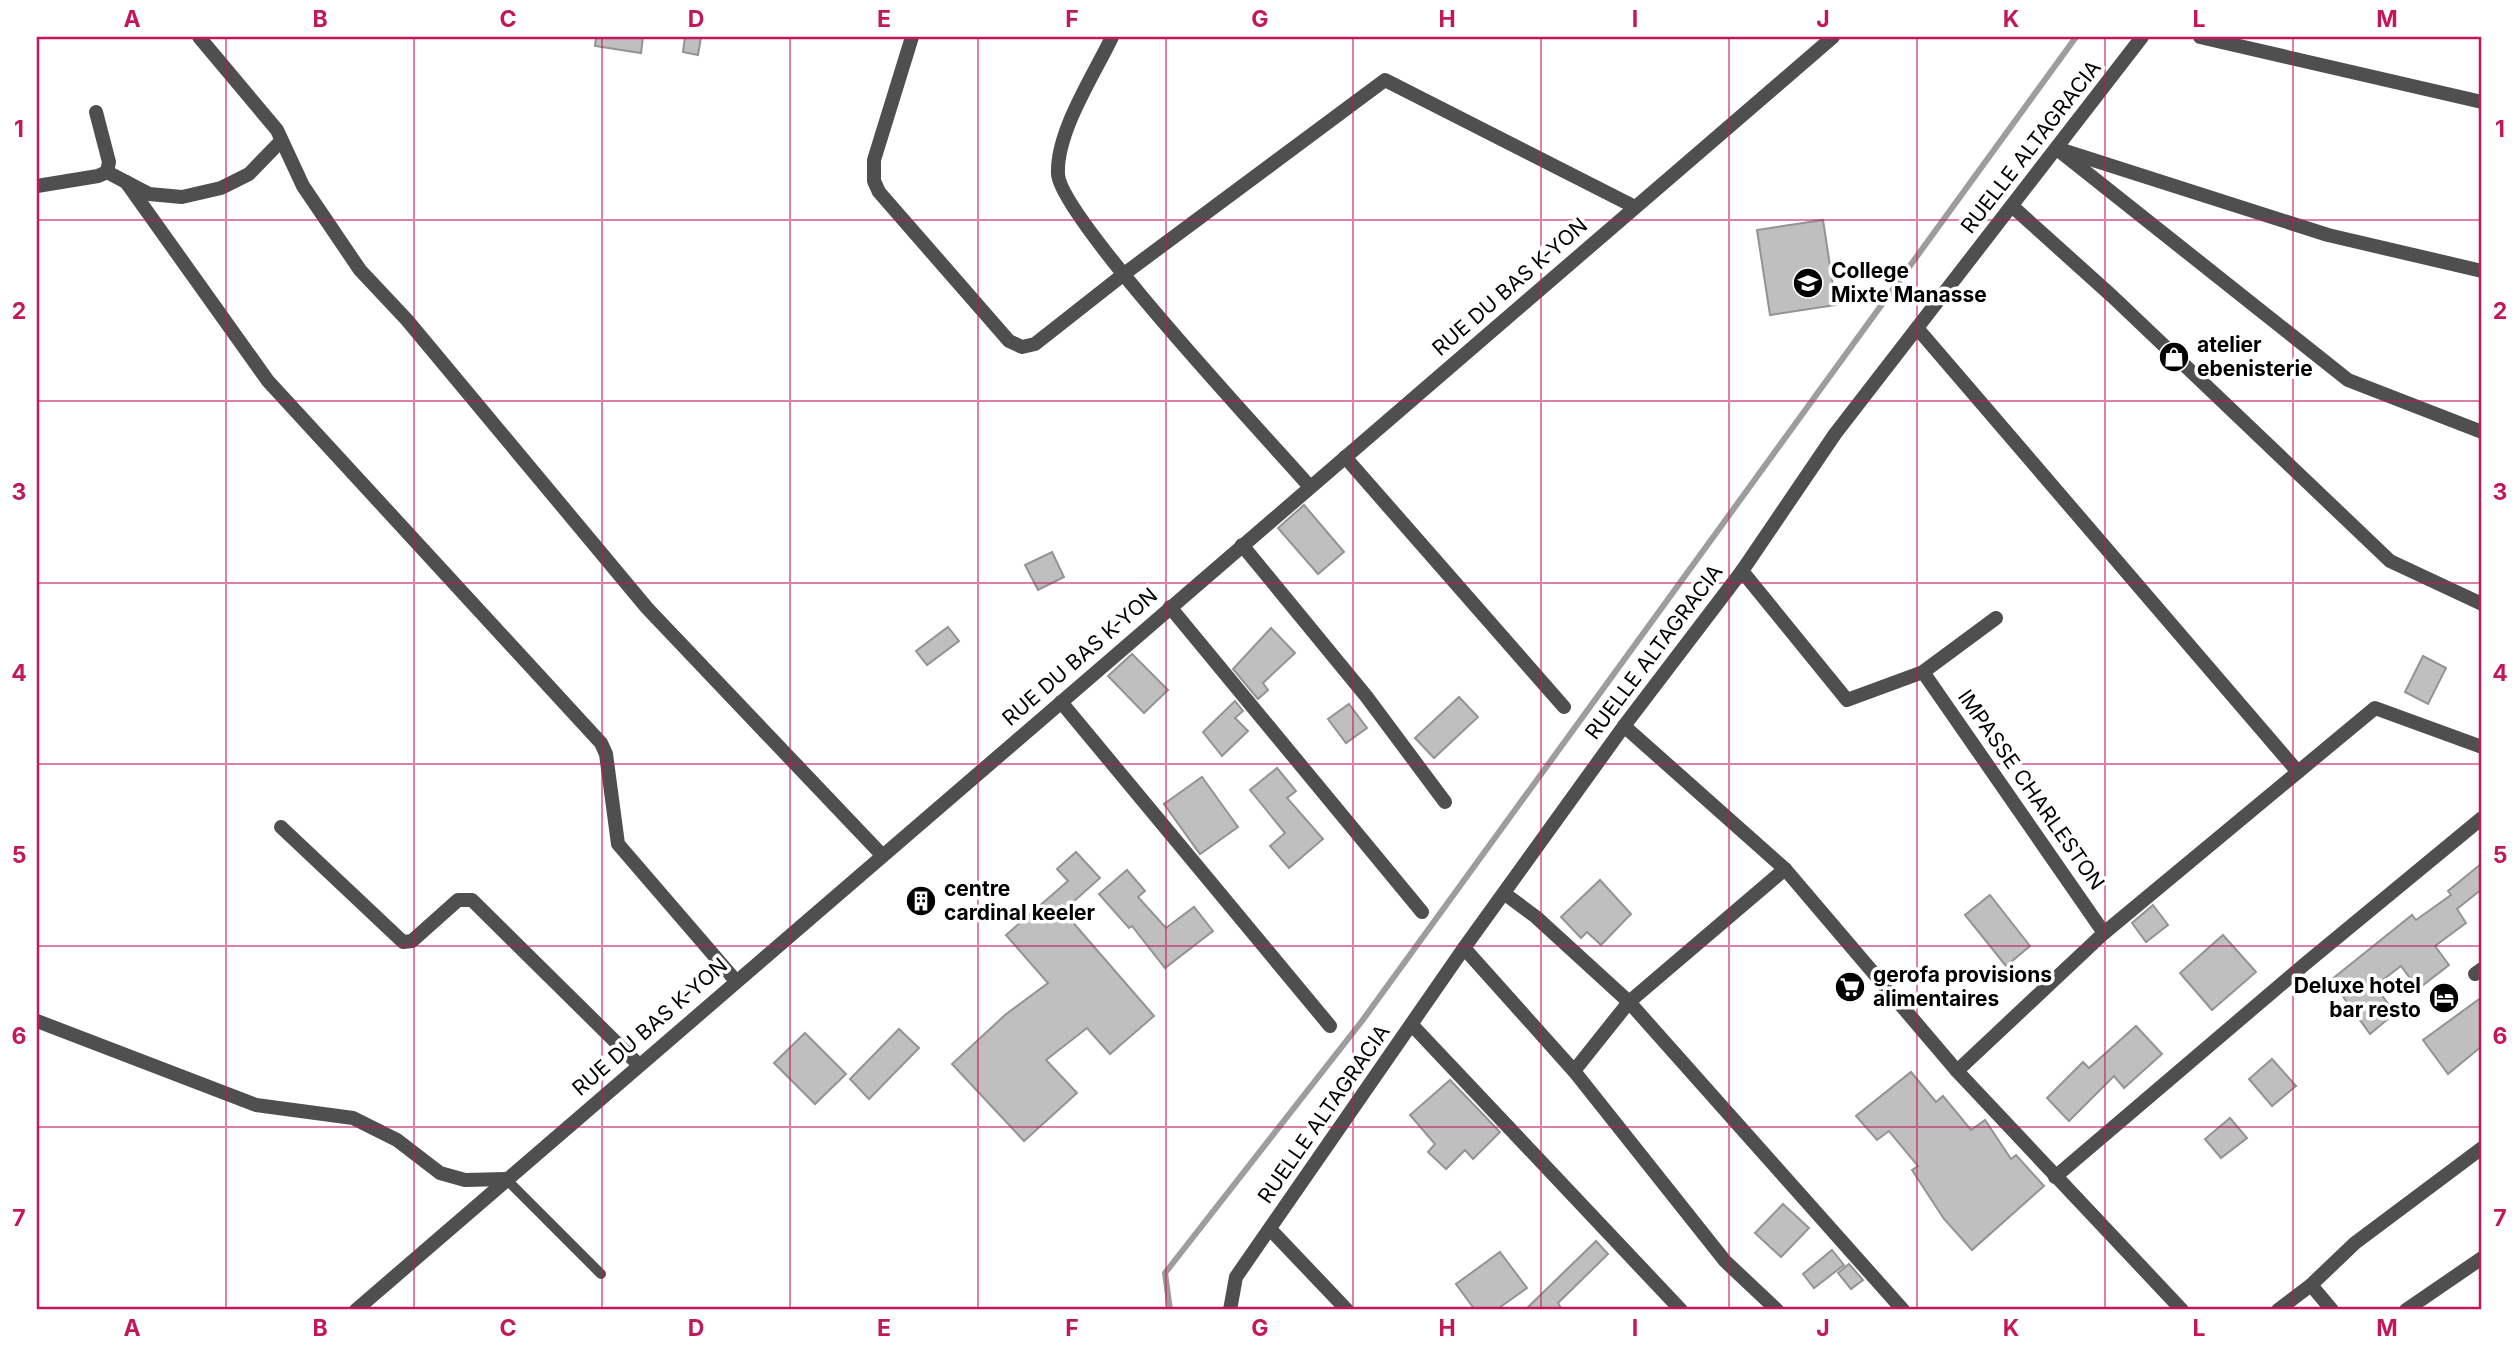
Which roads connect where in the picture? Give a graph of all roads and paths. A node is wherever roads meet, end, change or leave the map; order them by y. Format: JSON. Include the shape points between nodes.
{"nodes":[{"id":1,"x":199,"y":37,"type":"edge"},
{"id":2,"x":912,"y":37,"type":"edge"},
{"id":3,"x":1112,"y":37,"type":"edge"},
{"id":4,"x":1833,"y":37,"type":"edge"},
{"id":5,"x":2142,"y":37,"type":"edge"},
{"id":6,"x":2200,"y":37,"type":"edge"},
{"id":7,"x":2482,"y":103,"type":"edge"},
{"id":8,"x":96,"y":112,"type":"dead end"},
{"id":9,"x":281,"y":141,"type":"junction"},
{"id":10,"x":2057,"y":149,"type":"junction"},
{"id":11,"x":107,"y":172,"type":"junction"},
{"id":12,"x":126,"y":182,"type":"junction"},
{"id":13,"x":37,"y":186,"type":"edge"},
{"id":14,"x":1634,"y":207,"type":"junction"},
{"id":15,"x":2013,"y":207,"type":"junction"},
{"id":16,"x":2482,"y":271,"type":"edge"},
{"id":17,"x":1124,"y":274,"type":"junction"},
{"id":18,"x":1917,"y":328,"type":"junction"},
{"id":19,"x":2482,"y":432,"type":"edge"},
{"id":20,"x":1345,"y":457,"type":"junction"},
{"id":21,"x":1310,"y":487,"type":"junction"},
{"id":22,"x":1242,"y":545,"type":"junction"},
{"id":23,"x":1742,"y":571,"type":"junction"},
{"id":24,"x":2482,"y":604,"type":"edge"},
{"id":25,"x":1170,"y":607,"type":"junction"},
{"id":26,"x":1996,"y":618,"type":"dead end"},
{"id":27,"x":1923,"y":672,"type":"junction"},
{"id":28,"x":1061,"y":702,"type":"junction"},
{"id":29,"x":1564,"y":706,"type":"dead end"},
{"id":30,"x":1624,"y":726,"type":"junction"},
{"id":31,"x":2482,"y":747,"type":"edge"},
{"id":32,"x":2298,"y":772,"type":"junction"},
{"id":33,"x":1445,"y":802,"type":"dead end"},
{"id":34,"x":2482,"y":818,"type":"edge"},
{"id":35,"x":281,"y":827,"type":"dead end"},
{"id":36,"x":882,"y":856,"type":"junction"},
{"id":37,"x":1786,"y":869,"type":"junction"},
{"id":38,"x":1505,"y":894,"type":"junction"},
{"id":39,"x":1422,"y":912,"type":"dead end"},
{"id":40,"x":2104,"y":933,"type":"junction"},
{"id":41,"x":1464,"y":948,"type":"junction"},
{"id":42,"x":736,"y":981,"type":"junction"},
{"id":43,"x":1629,"y":1002,"type":"junction"},
{"id":44,"x":37,"y":1021,"type":"edge"},
{"id":45,"x":1412,"y":1025,"type":"junction"},
{"id":46,"x":1331,"y":1026,"type":"dead end"},
{"id":47,"x":639,"y":1065,"type":"junction"},
{"id":48,"x":1574,"y":1071,"type":"junction"},
{"id":49,"x":1957,"y":1071,"type":"junction"},
{"id":50,"x":2482,"y":1148,"type":"edge"},
{"id":51,"x":2055,"y":1177,"type":"junction"},
{"id":52,"x":506,"y":1179,"type":"junction"},
{"id":53,"x":1270,"y":1229,"type":"junction"},
{"id":54,"x":2482,"y":1258,"type":"edge"},
{"id":55,"x":601,"y":1274,"type":"dead end"},
{"id":56,"x":2311,"y":1285,"type":"junction"},
{"id":57,"x":356,"y":1310,"type":"edge"},
{"id":58,"x":1230,"y":1310,"type":"edge"},
{"id":59,"x":1347,"y":1310,"type":"edge"},
{"id":60,"x":1681,"y":1310,"type":"edge"},
{"id":61,"x":1777,"y":1310,"type":"edge"},
{"id":62,"x":1903,"y":1310,"type":"edge"},
{"id":63,"x":2182,"y":1310,"type":"edge"},
{"id":64,"x":2278,"y":1310,"type":"edge"},
{"id":65,"x":2332,"y":1310,"type":"edge"},
{"id":66,"x":2406,"y":1310,"type":"edge"}],
"edges":[{"from":1,"to":9,"type":"street","via":[[277,130]]},
{"from":2,"to":17,"type":"street","via":[[874,160],[874,181],[1009,341],[1022,347],[1035,344]]},
{"from":3,"to":17,"type":"street","via":[[1059,148],[1058,177],[1078,217]]},
{"from":4,"to":14,"type":"street","name":"RUE DU BAS K-YON"},
{"from":5,"to":10,"type":"street","name":"RUELLE ALTAGRACIA"},
{"from":6,"to":7,"type":"street"},
{"from":8,"to":11,"type":"street","via":[[109,162]]},
{"from":9,"to":12,"type":"street","via":[[249,174],[221,188],[182,197],[149,194]]},
{"from":9,"to":36,"type":"street","via":[[321,216],[360,270],[425,341],[647,608]]},
{"from":10,"to":15,"type":"street","name":"RUELLE ALTAGRACIA"},
{"from":10,"to":16,"type":"street","via":[[2328,235]]},
{"from":10,"to":19,"type":"street","via":[[2348,380]]},
{"from":11,"to":12,"type":"street"},
{"from":11,"to":13,"type":"street"},
{"from":12,"to":42,"type":"street","via":[[268,381],[601,743],[618,844]]},
{"from":14,"to":17,"type":"street","via":[[1385,80]]},
{"from":14,"to":20,"type":"street","name":"RUE DU BAS K-YON"},
{"from":15,"to":18,"type":"street","name":"RUELLE ALTAGRACIA"},
{"from":15,"to":24,"type":"street","via":[[2390,561]]},
{"from":17,"to":21,"type":"street"},
{"from":18,"to":23,"type":"street","name":"RUELLE ALTAGRACIA","via":[[1835,434]]},
{"from":18,"to":32,"type":"street"},
{"from":20,"to":21,"type":"street","name":"RUE DU BAS K-YON"},
{"from":20,"to":29,"type":"street"},
{"from":21,"to":22,"type":"street","name":"RUE DU BAS K-YON"},
{"from":22,"to":25,"type":"street","name":"RUE DU BAS K-YON"},
{"from":22,"to":33,"type":"street","via":[[1366,696]]},
{"from":23,"to":27,"type":"street","via":[[1847,700]]},
{"from":23,"to":30,"type":"street","name":"RUELLE ALTAGRACIA"},
{"from":25,"to":28,"type":"street","name":"RUE DU BAS K-YON"},
{"from":25,"to":39,"type":"street"},
{"from":26,"to":27,"type":"street"},
{"from":27,"to":40,"type":"street","name":"IMPASSE CHARLESTON"},
{"from":28,"to":36,"type":"street","name":"RUE DU BAS K-YON"},
{"from":28,"to":46,"type":"street"},
{"from":30,"to":37,"type":"street"},
{"from":30,"to":38,"type":"street","name":"RUELLE ALTAGRACIA"},
{"from":31,"to":32,"type":"street","via":[[2375,708]]},
{"from":32,"to":40,"type":"street"},
{"from":34,"to":51,"type":"street"},
{"from":35,"to":47,"type":"street","via":[[403,942],[412,941],[458,900],[472,900]]},
{"from":36,"to":42,"type":"street","name":"RUE DU BAS K-YON"},
{"from":37,"to":43,"type":"street"},
{"from":37,"to":49,"type":"street"},
{"from":38,"to":41,"type":"street","name":"RUELLE ALTAGRACIA"},
{"from":38,"to":43,"type":"street"},
{"from":40,"to":49,"type":"street"},
{"from":41,"to":45,"type":"street","name":"RUELLE ALTAGRACIA"},
{"from":41,"to":48,"type":"street"},
{"from":42,"to":47,"type":"street","name":"RUE DU BAS K-YON"},
{"from":43,"to":48,"type":"street"},
{"from":43,"to":62,"type":"street"},
{"from":44,"to":52,"type":"street","via":[[256,1105],[353,1118],[397,1140],[440,1173],[465,1180]]},
{"from":45,"to":53,"type":"street","name":"RUELLE ALTAGRACIA"},
{"from":45,"to":60,"type":"street"},
{"from":47,"to":52,"type":"street","name":"RUE DU BAS K-YON"},
{"from":48,"to":61,"type":"street","via":[[1725,1261]]},
{"from":49,"to":51,"type":"street"},
{"from":50,"to":56,"type":"street","via":[[2355,1243]]},
{"from":51,"to":63,"type":"street"},
{"from":52,"to":55,"type":"lane"},
{"from":52,"to":57,"type":"street","name":"RUE DU BAS K-YON"},
{"from":53,"to":58,"type":"street","name":"RUELLE ALTAGRACIA","via":[[1236,1277]]},
{"from":53,"to":59,"type":"street"},
{"from":54,"to":66,"type":"street"},
{"from":56,"to":64,"type":"street"},
{"from":56,"to":65,"type":"street"}]}
